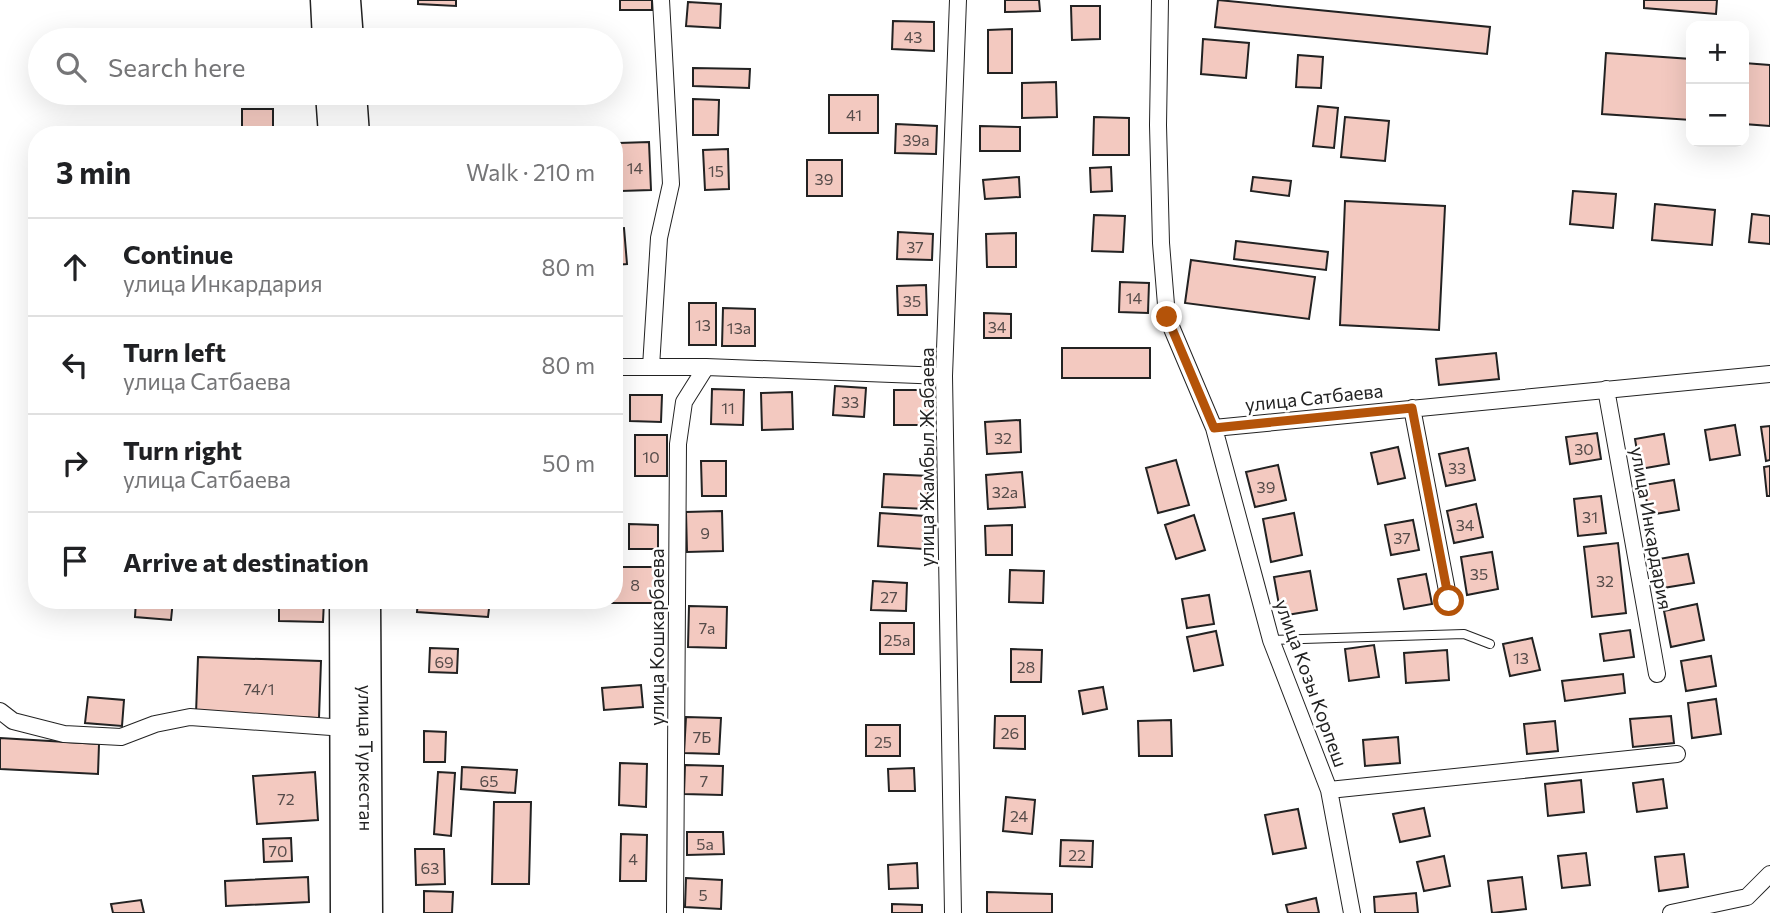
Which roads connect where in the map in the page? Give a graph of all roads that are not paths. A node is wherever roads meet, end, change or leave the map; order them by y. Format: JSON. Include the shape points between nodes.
{"nodes":[{"id":1,"x":325,"y":0,"type":"edge"},
{"id":2,"x":346,"y":0,"type":"edge"},
{"id":3,"x":661,"y":0,"type":"edge"},
{"id":4,"x":958,"y":0,"type":"edge"},
{"id":5,"x":1160,"y":0,"type":"edge"},
{"id":6,"x":326,"y":28,"type":"edge"},
{"id":7,"x":348,"y":28,"type":"edge"},
{"id":8,"x":331,"y":105,"type":"edge"},
{"id":9,"x":353,"y":105,"type":"edge"},
{"id":10,"x":332,"y":126,"type":"edge"},
{"id":11,"x":354,"y":126,"type":"edge"},
{"id":12,"x":652,"y":367,"type":"junction"},
{"id":13,"x":706,"y":367,"type":"junction"},
{"id":14,"x":623,"y":368,"type":"edge"},
{"id":15,"x":1770,"y":374,"type":"edge"},
{"id":16,"x":944,"y":376,"type":"junction"},
{"id":17,"x":1606,"y":389,"type":"junction"},
{"id":18,"x":1412,"y":408,"type":"junction"},
{"id":19,"x":1214,"y":428,"type":"junction"},
{"id":20,"x":1449,"y":601,"type":"dead end"},
{"id":21,"x":344,"y":609,"type":"edge"},
{"id":22,"x":366,"y":609,"type":"edge"},
{"id":23,"x":1271,"y":640,"type":"junction"},
{"id":24,"x":1490,"y":644,"type":"dead end"},
{"id":25,"x":1657,"y":674,"type":"dead end"},
{"id":26,"x":0,"y":711,"type":"edge"},
{"id":27,"x":345,"y":728,"type":"junction"},
{"id":28,"x":1677,"y":754,"type":"dead end"},
{"id":29,"x":1329,"y":790,"type":"junction"},
{"id":30,"x":1770,"y":874,"type":"edge"},
{"id":31,"x":345,"y":913,"type":"edge"},
{"id":32,"x":368,"y":913,"type":"edge"},
{"id":33,"x":675,"y":913,"type":"edge"},
{"id":34,"x":953,"y":913,"type":"edge"},
{"id":35,"x":1352,"y":913,"type":"edge"},
{"id":36,"x":1671,"y":913,"type":"edge"}],
"edges":[{"from":1,"to":6,"type":"highway"},
{"from":2,"to":7,"type":"highway"},
{"from":3,"to":12,"type":"street","via":[[671,184],[659,238]]},
{"from":4,"to":16,"type":"street","name":"улица Жамбыл Жабаева"},
{"from":5,"to":19,"type":"street","via":[[1158,125],[1167,317]]},
{"from":8,"to":10,"type":"highway"},
{"from":9,"to":11,"type":"highway"},
{"from":12,"to":13,"type":"street"},
{"from":12,"to":14,"type":"street"},
{"from":13,"to":16,"type":"street"},
{"from":13,"to":33,"type":"street","name":"улица Кошкарбаева","via":[[684,402],[678,444]]},
{"from":15,"to":17,"type":"street","name":"улица Сатбаева"},
{"from":16,"to":34,"type":"street","name":"улица Жамбыл Жабаева"},
{"from":17,"to":18,"type":"street","name":"улица Сатбаева"},
{"from":17,"to":25,"type":"street","name":"улица Инкардария"},
{"from":18,"to":19,"type":"street","name":"улица Сатбаева"},
{"from":18,"to":20,"type":"street"},
{"from":19,"to":23,"type":"street","name":"улица Козы Корпеш"},
{"from":21,"to":27,"type":"highway","name":"улица Туркестан"},
{"from":22,"to":32,"type":"highway","name":"улица Туркестан"},
{"from":23,"to":24,"type":"lane","via":[[1464,634]]},
{"from":23,"to":29,"type":"street","name":"улица Козы Корпеш"},
{"from":26,"to":27,"type":"street","via":[[13,721],[64,734],[121,737],[190,717]]},
{"from":27,"to":31,"type":"highway","name":"улица Туркестан"},
{"from":28,"to":29,"type":"street"},
{"from":29,"to":35,"type":"street","name":"улица Козы Корпеш"},
{"from":30,"to":36,"type":"street","via":[[1747,898]]}]}
